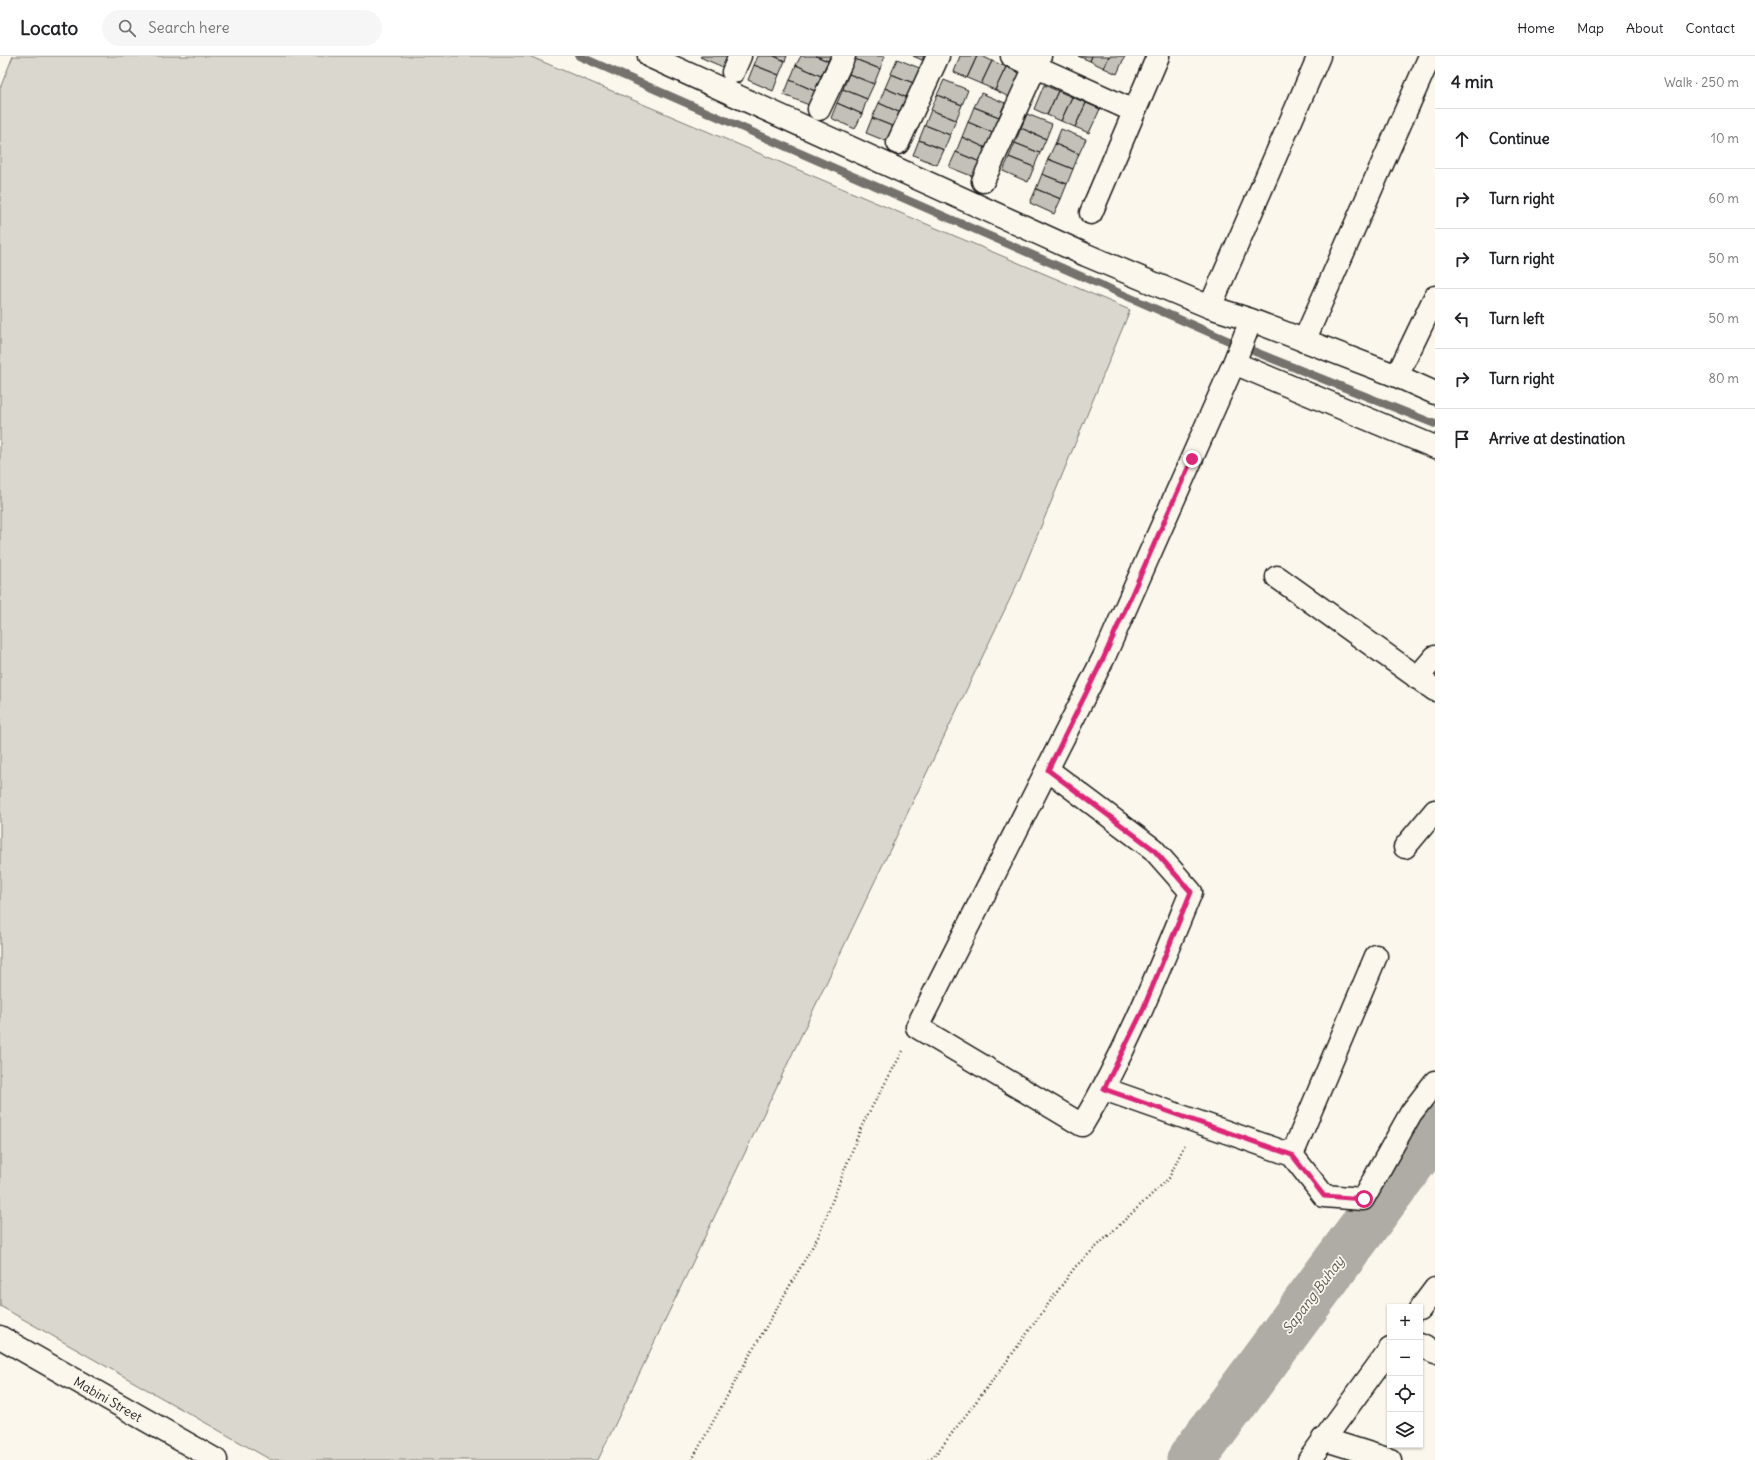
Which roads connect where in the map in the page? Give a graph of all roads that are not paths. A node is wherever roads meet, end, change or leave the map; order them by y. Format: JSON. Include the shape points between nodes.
{"nodes":[{"id":1,"x":649,"y":56,"type":"edge"},
{"id":2,"x":844,"y":56,"type":"edge"},
{"id":3,"x":938,"y":56,"type":"edge"},
{"id":4,"x":1012,"y":56,"type":"edge"},
{"id":5,"x":1158,"y":56,"type":"edge"},
{"id":6,"x":1319,"y":56,"type":"edge"},
{"id":7,"x":1430,"y":56,"type":"edge"},
{"id":8,"x":1038,"y":61,"type":"edge"},
{"id":9,"x":819,"y":109,"type":"dead end"},
{"id":10,"x":1134,"y":111,"type":"junction"},
{"id":11,"x":898,"y":142,"type":"dead end"},
{"id":12,"x":983,"y":181,"type":"dead end"},
{"id":13,"x":1091,"y":213,"type":"dead end"},
{"id":14,"x":1435,"y":297,"type":"edge"},
{"id":15,"x":1210,"y":307,"type":"junction"},
{"id":16,"x":1251,"y":320,"type":"junction"},
{"id":17,"x":1304,"y":341,"type":"junction"},
{"id":18,"x":1234,"y":363,"type":"junction"},
{"id":19,"x":1397,"y":376,"type":"junction"},
{"id":20,"x":1435,"y":393,"type":"edge"},
{"id":21,"x":1435,"y":447,"type":"edge"},
{"id":22,"x":1277,"y":577,"type":"dead end"},
{"id":23,"x":1435,"y":657,"type":"edge"},
{"id":24,"x":1426,"y":684,"type":"edge"},
{"id":25,"x":1048,"y":770,"type":"junction"},
{"id":26,"x":1435,"y":811,"type":"edge"},
{"id":27,"x":1405,"y":847,"type":"dead end"},
{"id":28,"x":1376,"y":956,"type":"dead end"},
{"id":29,"x":1435,"y":1082,"type":"edge"},
{"id":30,"x":1104,"y":1089,"type":"junction"},
{"id":31,"x":1292,"y":1155,"type":"junction"},
{"id":32,"x":1435,"y":1289,"type":"edge"},
{"id":33,"x":1423,"y":1305,"type":"edge"},
{"id":34,"x":0,"y":1338,"type":"edge"},
{"id":35,"x":1423,"y":1346,"type":"edge"},
{"id":36,"x":1435,"y":1352,"type":"edge"},
{"id":37,"x":1387,"y":1353,"type":"edge"},
{"id":38,"x":1323,"y":1439,"type":"junction"},
{"id":39,"x":216,"y":1460,"type":"edge"},
{"id":40,"x":1309,"y":1460,"type":"edge"},
{"id":41,"x":1390,"y":1460,"type":"edge"}],
"edges":[{"from":1,"to":15,"type":"street","via":[[1086,256]]},
{"from":2,"to":9,"type":"street"},
{"from":3,"to":11,"type":"street"},
{"from":4,"to":8,"type":"street"},
{"from":5,"to":10,"type":"street"},
{"from":6,"to":15,"type":"street"},
{"from":7,"to":17,"type":"street"},
{"from":8,"to":10,"type":"street"},
{"from":8,"to":12,"type":"street"},
{"from":10,"to":13,"type":"street"},
{"from":14,"to":19,"type":"street"},
{"from":15,"to":16,"type":"street"},
{"from":16,"to":17,"type":"street"},
{"from":16,"to":18,"type":"street"},
{"from":17,"to":19,"type":"street"},
{"from":18,"to":21,"type":"street"},
{"from":18,"to":25,"type":"street","via":[[1104,657]]},
{"from":19,"to":20,"type":"street"},
{"from":22,"to":24,"type":"street"},
{"from":23,"to":24,"type":"street"},
{"from":25,"to":30,"type":"street","via":[[1153,849],[1191,892],[1142,1012]]},
{"from":25,"to":30,"type":"street","via":[[917,1027],[1082,1125]]},
{"from":26,"to":27,"type":"street"},
{"from":28,"to":31,"type":"street"},
{"from":29,"to":31,"type":"street","via":[[1412,1113],[1364,1199],[1324,1196]]},
{"from":30,"to":31,"type":"street"},
{"from":32,"to":33,"type":"street"},
{"from":34,"to":39,"type":"street","name":"Mabini Street"},
{"from":35,"to":36,"type":"street"},
{"from":37,"to":38,"type":"street"},
{"from":38,"to":40,"type":"street"},
{"from":38,"to":41,"type":"street"}]}
